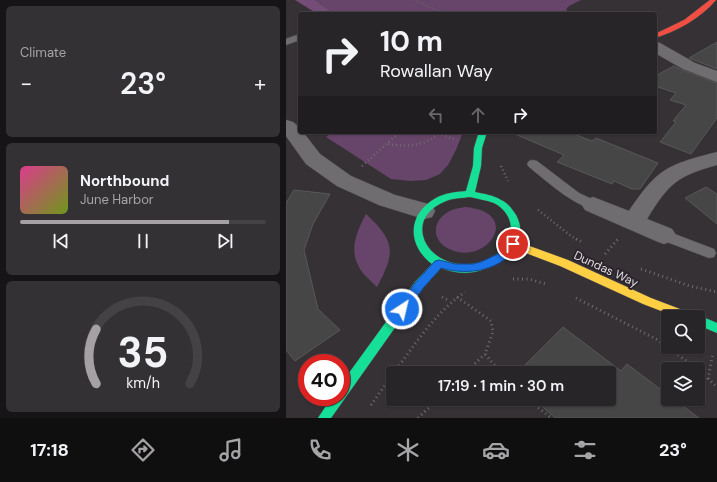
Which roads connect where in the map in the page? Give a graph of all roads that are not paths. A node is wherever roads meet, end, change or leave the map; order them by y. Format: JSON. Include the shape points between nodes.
{"nodes":[{"id":1,"x":713,"y":0,"type":"edge"},
{"id":2,"x":657,"y":35,"type":"edge"},
{"id":3,"x":298,"y":37,"type":"edge"},
{"id":4,"x":286,"y":42,"type":"edge"},
{"id":5,"x":657,"y":47,"type":"edge"},
{"id":6,"x":717,"y":77,"type":"edge"},
{"id":7,"x":293,"y":129,"type":"edge"},
{"id":8,"x":482,"y":134,"type":"edge"},
{"id":9,"x":717,"y":158,"type":"edge"},
{"id":10,"x":533,"y":164,"type":"dead end"},
{"id":11,"x":470,"y":194,"type":"junction"},
{"id":12,"x":593,"y":205,"type":"joint"},
{"id":13,"x":424,"y":211,"type":"junction"},
{"id":14,"x":633,"y":222,"type":"junction"},
{"id":15,"x":664,"y":234,"type":"joint"},
{"id":16,"x":513,"y":244,"type":"junction"},
{"id":17,"x":709,"y":253,"type":"dead end"},
{"id":18,"x":439,"y":263,"type":"junction"},
{"id":19,"x":671,"y":310,"type":"edge"},
{"id":20,"x":705,"y":323,"type":"edge"},
{"id":21,"x":717,"y":328,"type":"edge"},
{"id":22,"x":350,"y":382,"type":"edge"},
{"id":23,"x":332,"y":406,"type":"edge"},
{"id":24,"x":324,"y":418,"type":"edge"}],
"edges":[{"from":1,"to":2,"type":"street","via":[[693,17]]},
{"from":3,"to":4,"type":"lane"},
{"from":5,"to":6,"type":"street","via":[[689,66]]},
{"from":7,"to":13,"type":"street","via":[[313,160],[344,181],[387,200]]},
{"from":8,"to":11,"type":"street"},
{"from":9,"to":14,"type":"street","via":[[680,169],[668,178],[657,187]]},
{"from":10,"to":12,"type":"lane","via":[[575,196]]},
{"from":11,"to":13,"type":"street","via":[[445,198]]},
{"from":11,"to":16,"type":"street","via":[[499,201],[510,210],[516,220],[517,232]]},
{"from":12,"to":14,"type":"street"},
{"from":13,"to":18,"type":"street","via":[[416,233],[418,245],[426,255]]},
{"from":14,"to":15,"type":"street"},
{"from":15,"to":17,"type":"lane"},
{"from":16,"to":18,"type":"street","via":[[504,255],[473,268],[455,268]]},
{"from":16,"to":19,"type":"street","name":"Dundas Way","via":[[564,263]]},
{"from":18,"to":22,"type":"street","via":[[419,286]]},
{"from":20,"to":21,"type":"street"},
{"from":23,"to":24,"type":"street"}]}
